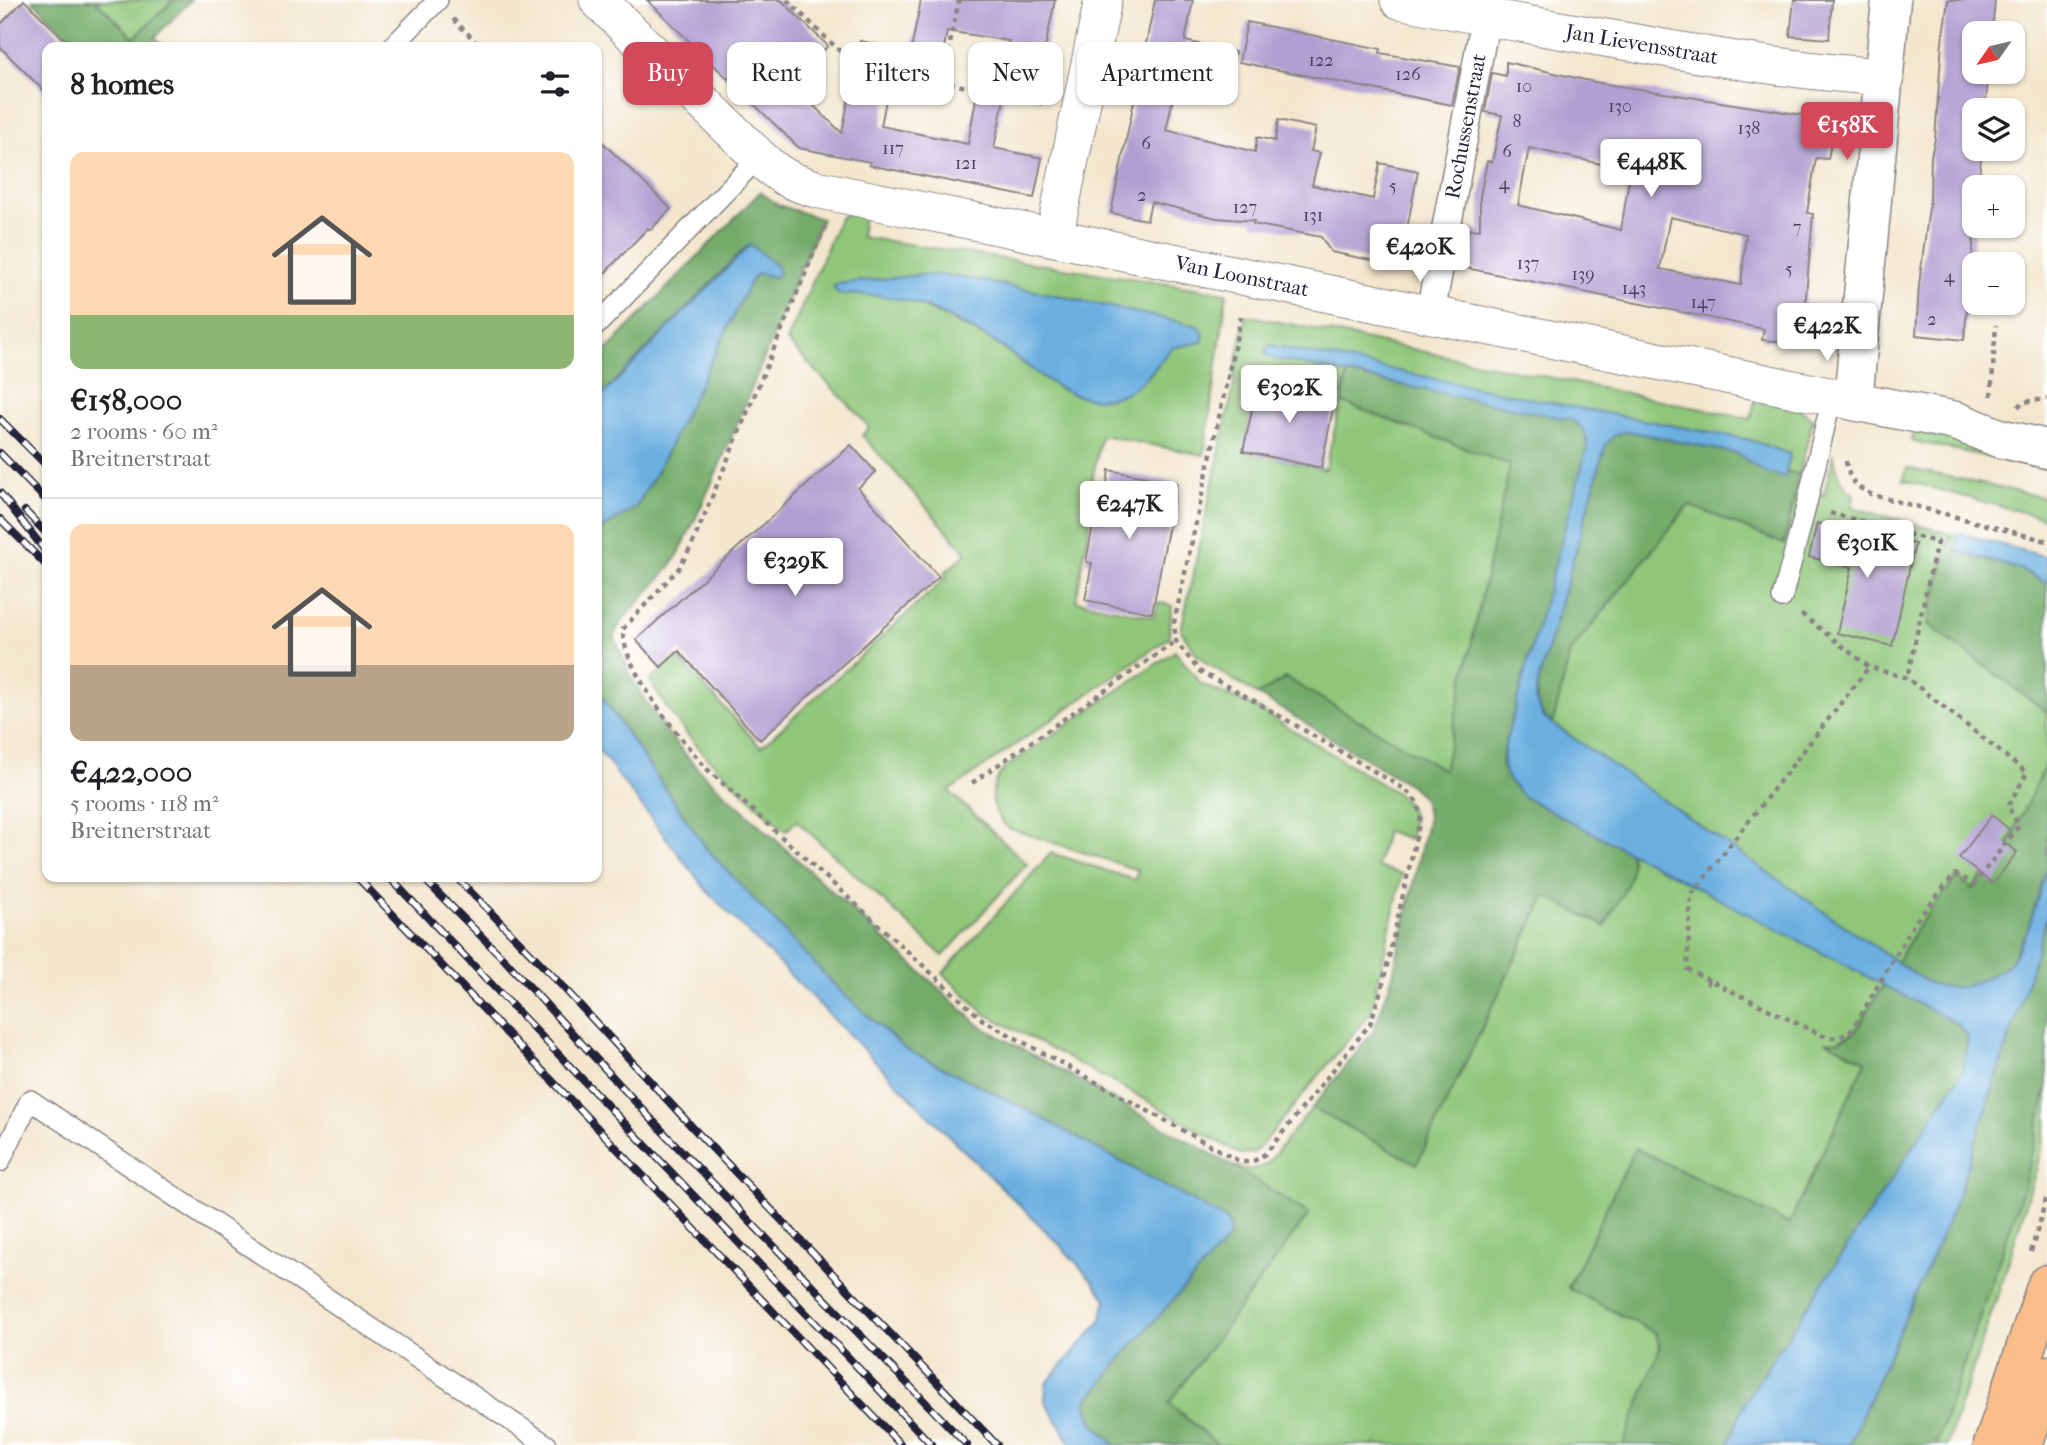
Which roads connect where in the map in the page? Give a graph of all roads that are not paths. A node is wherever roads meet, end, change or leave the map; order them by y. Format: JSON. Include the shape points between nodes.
{"nodes":[{"id":1,"x":438,"y":0,"type":"edge"},
{"id":2,"x":598,"y":0,"type":"edge"},
{"id":3,"x":1103,"y":0,"type":"edge"},
{"id":4,"x":1399,"y":0,"type":"edge"},
{"id":5,"x":1891,"y":0,"type":"edge"},
{"id":6,"x":1487,"y":9,"type":"edge"},
{"id":7,"x":397,"y":42,"type":"edge"},
{"id":8,"x":1885,"y":78,"type":"junction"},
{"id":9,"x":759,"y":157,"type":"junction"},
{"id":10,"x":1054,"y":237,"type":"junction"},
{"id":11,"x":1430,"y":315,"type":"junction"},
{"id":12,"x":602,"y":320,"type":"edge"},
{"id":13,"x":1843,"y":399,"type":"junction"},
{"id":14,"x":2047,"y":420,"type":"edge"},
{"id":15,"x":1956,"y":421,"type":"junction"},
{"id":16,"x":2047,"y":449,"type":"edge"},
{"id":17,"x":1782,"y":598,"type":"road end"},
{"id":18,"x":0,"y":1162,"type":"edge"},
{"id":19,"x":2047,"y":1283,"type":"edge"},
{"id":20,"x":2047,"y":1375,"type":"edge"},
{"id":21,"x":547,"y":1445,"type":"edge"},
{"id":22,"x":1993,"y":1445,"type":"edge"},
{"id":23,"x":2023,"y":1445,"type":"edge"}],
"edges":[{"from":1,"to":7,"type":"lane"},
{"from":2,"to":9,"type":"street","name":"Van Loonstraat"},
{"from":3,"to":10,"type":"street"},
{"from":4,"to":6,"type":"street","name":"Jan Lievensstraat"},
{"from":5,"to":8,"type":"street"},
{"from":6,"to":8,"type":"street","name":"Jan Lievensstraat","via":[[1750,63]]},
{"from":6,"to":11,"type":"street","name":"Rochussenstraat"},
{"from":8,"to":13,"type":"street"},
{"from":9,"to":10,"type":"street","name":"Van Loonstraat","via":[[794,183]]},
{"from":9,"to":12,"type":"lane"},
{"from":10,"to":11,"type":"street","name":"Van Loonstraat"},
{"from":11,"to":13,"type":"street","name":"Van Loonstraat"},
{"from":13,"to":15,"type":"street","name":"Van Loonstraat"},
{"from":13,"to":17,"type":"lane","via":[[1806,507]]},
{"from":14,"to":15,"type":"street","name":"Van Loonstraat"},
{"from":15,"to":16,"type":"street","name":"Van Loonstraat","via":[[1999,439]]},
{"from":18,"to":21,"type":"lane","via":[[30,1100]]},
{"from":19,"to":22,"type":"main road"},
{"from":20,"to":23,"type":"main road"}]}
